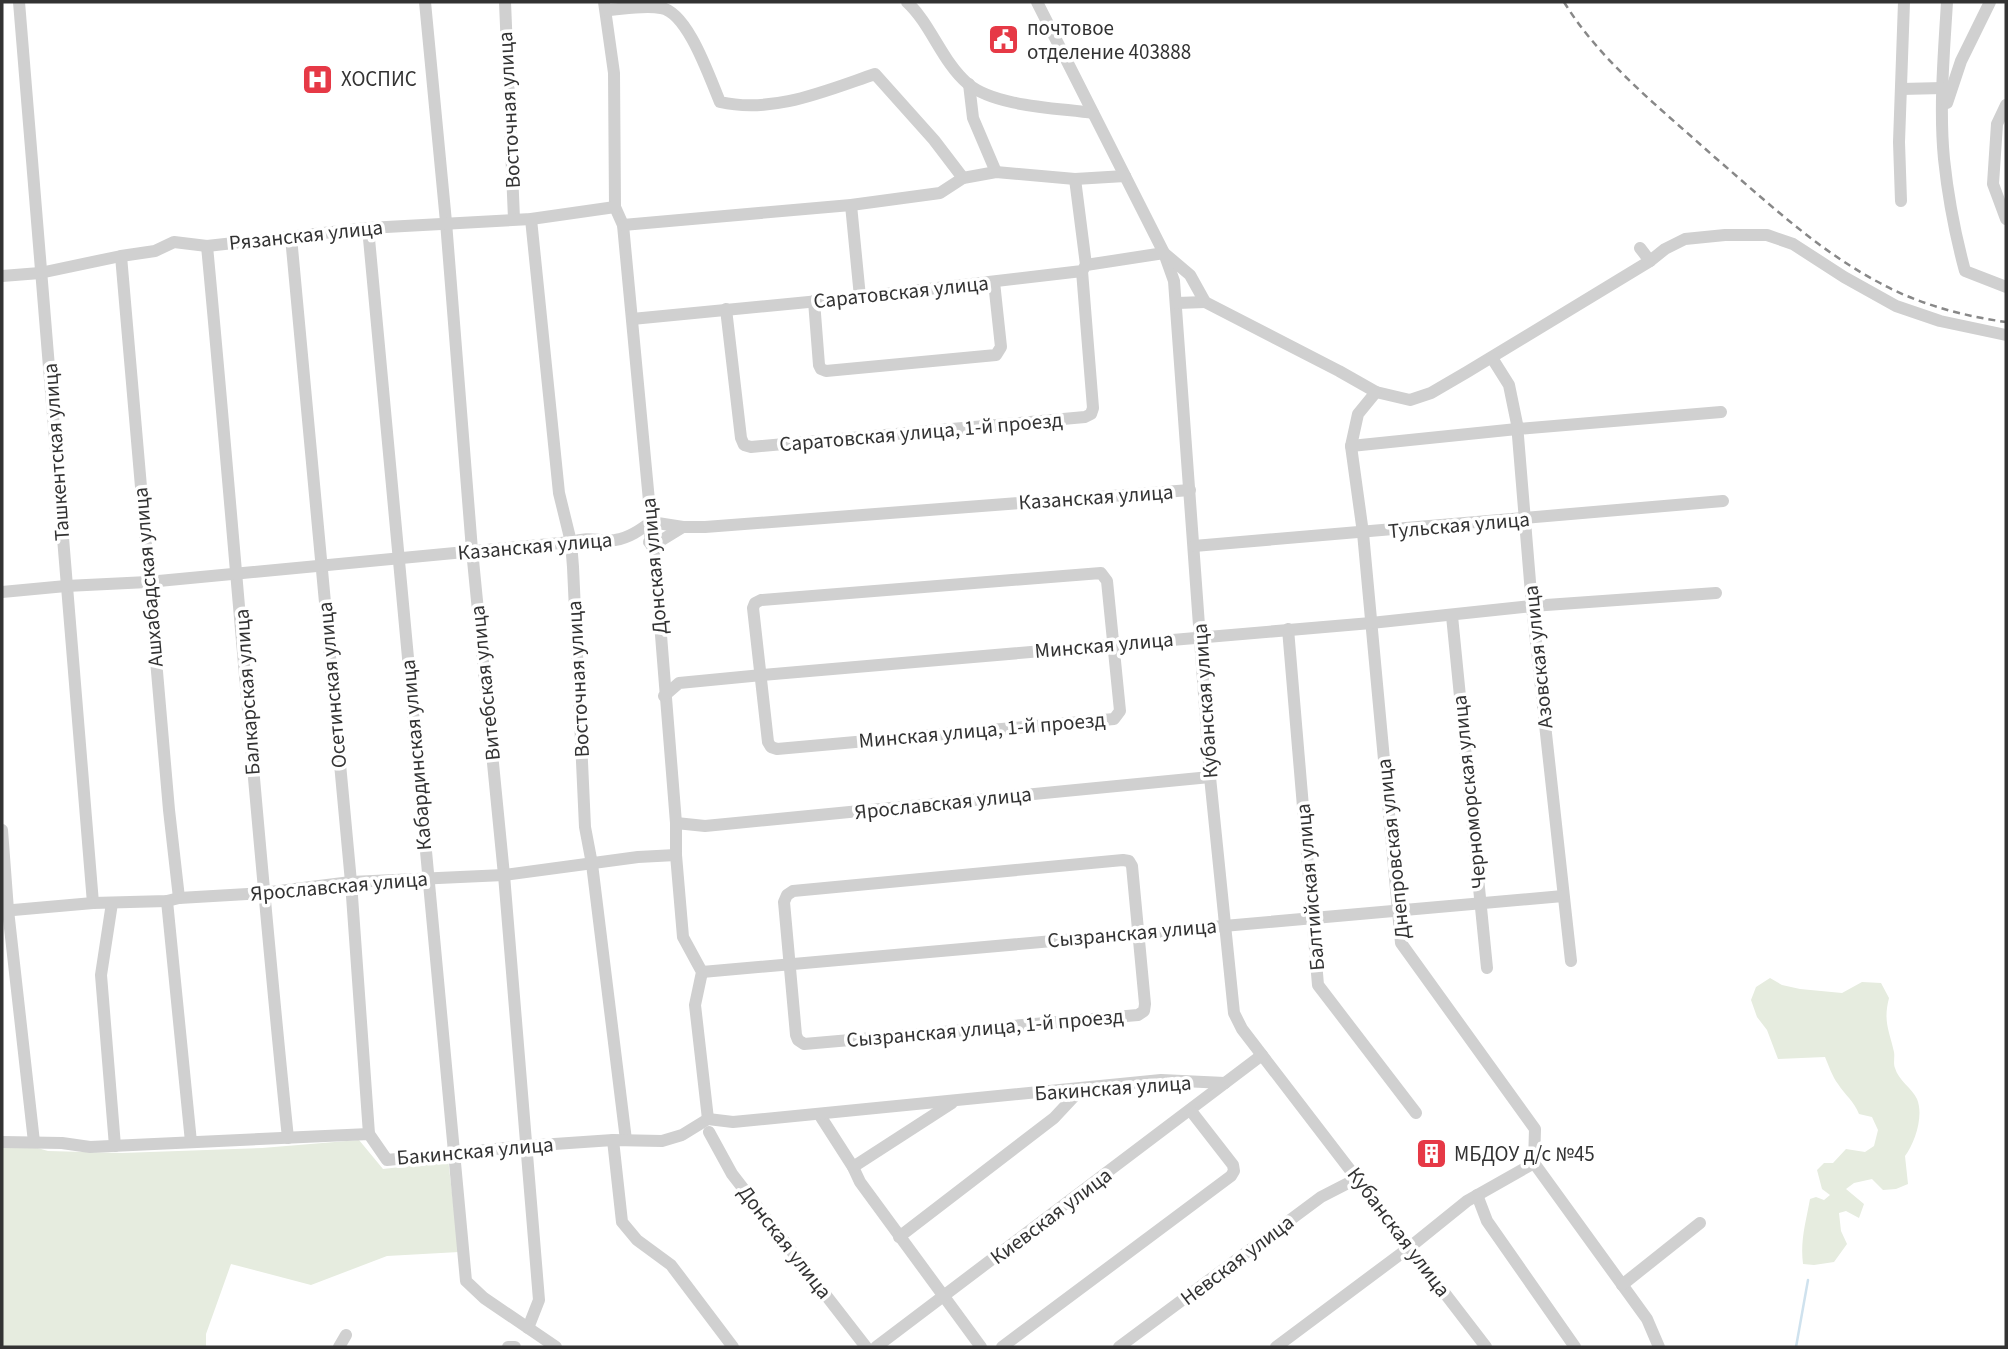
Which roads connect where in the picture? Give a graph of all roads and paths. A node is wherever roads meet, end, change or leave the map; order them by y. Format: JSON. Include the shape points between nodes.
{"nodes":[{"id":1,"x":19,"y":2,"type":"edge"},
{"id":2,"x":425,"y":2,"type":"edge"},
{"id":3,"x":505,"y":2,"type":"edge"},
{"id":4,"x":906,"y":2,"type":"edge"},
{"id":5,"x":1037,"y":2,"type":"edge"},
{"id":6,"x":1904,"y":2,"type":"edge"},
{"id":7,"x":1947,"y":2,"type":"edge"},
{"id":8,"x":1990,"y":2,"type":"edge"},
{"id":9,"x":605,"y":6,"type":"edge"},
{"id":10,"x":969,"y":84,"type":"junction"},
{"id":11,"x":1943,"y":88,"type":"junction"},
{"id":12,"x":1901,"y":89,"type":"junction"},
{"id":13,"x":2006,"y":105,"type":"edge"},
{"id":14,"x":1093,"y":113,"type":"junction"},
{"id":15,"x":1943,"y":113,"type":"junction"},
{"id":16,"x":996,"y":172,"type":"junction"},
{"id":17,"x":1125,"y":176,"type":"junction"},
{"id":18,"x":963,"y":178,"type":"junction"},
{"id":19,"x":1074,"y":179,"type":"junction"},
{"id":20,"x":1901,"y":201,"type":"dead end"},
{"id":21,"x":851,"y":205,"type":"junction"},
{"id":22,"x":615,"y":207,"type":"junction"},
{"id":23,"x":514,"y":219,"type":"junction"},
{"id":24,"x":531,"y":219,"type":"junction"},
{"id":25,"x":2006,"y":219,"type":"edge"},
{"id":26,"x":446,"y":222,"type":"junction"},
{"id":27,"x":623,"y":225,"type":"junction"},
{"id":28,"x":368,"y":228,"type":"junction"},
{"id":29,"x":291,"y":237,"type":"junction"},
{"id":30,"x":207,"y":246,"type":"junction"},
{"id":31,"x":1640,"y":248,"type":"dead end"},
{"id":32,"x":1164,"y":253,"type":"junction"},
{"id":33,"x":121,"y":256,"type":"junction"},
{"id":34,"x":1650,"y":261,"type":"junction"},
{"id":35,"x":1084,"y":268,"type":"junction"},
{"id":36,"x":40,"y":273,"type":"junction"},
{"id":37,"x":2,"y":276,"type":"edge"},
{"id":38,"x":994,"y":282,"type":"junction"},
{"id":39,"x":2006,"y":288,"type":"edge"},
{"id":40,"x":860,"y":297,"type":"junction"},
{"id":41,"x":814,"y":302,"type":"junction"},
{"id":42,"x":1205,"y":302,"type":"junction"},
{"id":43,"x":1177,"y":303,"type":"junction"},
{"id":44,"x":726,"y":309,"type":"junction"},
{"id":45,"x":632,"y":318,"type":"junction"},
{"id":46,"x":2006,"y":335,"type":"edge"},
{"id":47,"x":1492,"y":358,"type":"junction"},
{"id":48,"x":1376,"y":392,"type":"junction"},
{"id":49,"x":1721,"y":412,"type":"dead end"},
{"id":50,"x":1517,"y":429,"type":"junction"},
{"id":51,"x":1351,"y":446,"type":"junction"},
{"id":52,"x":1190,"y":490,"type":"junction"},
{"id":53,"x":1723,"y":501,"type":"dead end"},
{"id":54,"x":1525,"y":519,"type":"junction"},
{"id":55,"x":651,"y":523,"type":"junction"},
{"id":56,"x":683,"y":527,"type":"junction"},
{"id":57,"x":1363,"y":533,"type":"junction"},
{"id":58,"x":629,"y":536,"type":"junction"},
{"id":59,"x":570,"y":542,"type":"junction"},
{"id":60,"x":652,"y":546,"type":"junction"},
{"id":61,"x":1194,"y":546,"type":"junction"},
{"id":62,"x":472,"y":550,"type":"junction"},
{"id":63,"x":399,"y":558,"type":"junction"},
{"id":64,"x":320,"y":564,"type":"junction"},
{"id":65,"x":238,"y":572,"type":"junction"},
{"id":66,"x":148,"y":582,"type":"junction"},
{"id":67,"x":66,"y":586,"type":"junction"},
{"id":68,"x":2,"y":592,"type":"edge"},
{"id":69,"x":1716,"y":593,"type":"dead end"},
{"id":70,"x":1532,"y":606,"type":"junction"},
{"id":71,"x":1452,"y":616,"type":"junction"},
{"id":72,"x":1371,"y":623,"type":"junction"},
{"id":73,"x":1288,"y":629,"type":"junction"},
{"id":74,"x":1200,"y":637,"type":"junction"},
{"id":75,"x":1115,"y":644,"type":"junction"},
{"id":76,"x":762,"y":675,"type":"junction"},
{"id":77,"x":664,"y":696,"type":"junction"},
{"id":78,"x":1210,"y":777,"type":"junction"},
{"id":79,"x":676,"y":823,"type":"junction"},
{"id":80,"x":2,"y":830,"type":"edge"},
{"id":81,"x":676,"y":855,"type":"junction"},
{"id":82,"x":592,"y":864,"type":"junction"},
{"id":83,"x":504,"y":875,"type":"junction"},
{"id":84,"x":428,"y":878,"type":"junction"},
{"id":85,"x":351,"y":882,"type":"junction"},
{"id":86,"x":263,"y":893,"type":"junction"},
{"id":87,"x":1563,"y":896,"type":"junction"},
{"id":88,"x":173,"y":899,"type":"junction"},
{"id":89,"x":93,"y":903,"type":"junction"},
{"id":90,"x":112,"y":904,"type":"junction"},
{"id":91,"x":1481,"y":905,"type":"junction"},
{"id":92,"x":5,"y":910,"type":"edge"},
{"id":93,"x":1396,"y":910,"type":"junction"},
{"id":94,"x":1312,"y":917,"type":"junction"},
{"id":95,"x":1224,"y":925,"type":"junction"},
{"id":96,"x":1137,"y":933,"type":"junction"},
{"id":97,"x":1571,"y":961,"type":"dead end"},
{"id":98,"x":789,"y":965,"type":"junction"},
{"id":99,"x":1487,"y":968,"type":"dead end"},
{"id":100,"x":702,"y":972,"type":"junction"},
{"id":101,"x":1262,"y":1055,"type":"junction"},
{"id":102,"x":1225,"y":1083,"type":"junction"},
{"id":103,"x":1082,"y":1088,"type":"junction"},
{"id":104,"x":955,"y":1101,"type":"junction"},
{"id":105,"x":1191,"y":1111,"type":"junction"},
{"id":106,"x":1416,"y":1113,"type":"dead end"},
{"id":107,"x":819,"y":1114,"type":"junction"},
{"id":108,"x":705,"y":1125,"type":"junction"},
{"id":109,"x":369,"y":1133,"type":"junction"},
{"id":110,"x":288,"y":1138,"type":"junction"},
{"id":111,"x":620,"y":1140,"type":"junction"},
{"id":112,"x":2,"y":1142,"type":"edge"},
{"id":113,"x":34,"y":1142,"type":"junction"},
{"id":114,"x":191,"y":1142,"type":"junction"},
{"id":115,"x":115,"y":1146,"type":"junction"},
{"id":116,"x":525,"y":1146,"type":"junction"},
{"id":117,"x":452,"y":1153,"type":"junction"},
{"id":118,"x":1534,"y":1163,"type":"junction"},
{"id":119,"x":853,"y":1167,"type":"junction"},
{"id":120,"x":1358,"y":1178,"type":"junction"},
{"id":121,"x":1477,"y":1195,"type":"junction"},
{"id":122,"x":1700,"y":1223,"type":"dead end"},
{"id":123,"x":899,"y":1237,"type":"junction"},
{"id":124,"x":1410,"y":1247,"type":"junction"},
{"id":125,"x":1622,"y":1285,"type":"junction"},
{"id":126,"x":943,"y":1297,"type":"junction"},
{"id":127,"x":528,"y":1328,"type":"junction"},
{"id":128,"x":346,"y":1335,"type":"dead end"},
{"id":129,"x":339,"y":1347,"type":"edge"},
{"id":130,"x":508,"y":1347,"type":"edge"},
{"id":131,"x":515,"y":1347,"type":"edge"},
{"id":132,"x":556,"y":1347,"type":"edge"},
{"id":133,"x":733,"y":1347,"type":"edge"},
{"id":134,"x":866,"y":1347,"type":"edge"},
{"id":135,"x":876,"y":1347,"type":"edge"},
{"id":136,"x":981,"y":1347,"type":"edge"},
{"id":137,"x":1003,"y":1347,"type":"edge"},
{"id":138,"x":1119,"y":1347,"type":"edge"},
{"id":139,"x":1276,"y":1347,"type":"edge"},
{"id":140,"x":1486,"y":1347,"type":"edge"},
{"id":141,"x":1575,"y":1347,"type":"edge"},
{"id":142,"x":1659,"y":1347,"type":"edge"}],
"edges":[{"from":1,"to":36,"type":"street","name":"Ташкентская улица"},
{"from":2,"to":26,"type":"street","name":"Витебская улица"},
{"from":3,"to":23,"type":"street","name":"Восточная улица"},
{"from":4,"to":10,"type":"street"},
{"from":5,"to":14,"type":"street","name":"Кубанская улица"},
{"from":6,"to":12,"type":"street"},
{"from":7,"to":11,"type":"street"},
{"from":8,"to":15,"type":"street","via":[[1961,61]]},
{"from":9,"to":18,"type":"street","name":"Донская улица","via":[[662,8],[678,17],[720,102],[778,105],[874,74]]},
{"from":9,"to":22,"type":"street","name":"Донская улица","via":[[614,73]]},
{"from":10,"to":14,"type":"street","via":[[1011,101]]},
{"from":10,"to":16,"type":"street","via":[[973,118]]},
{"from":11,"to":12,"type":"street"},
{"from":11,"to":15,"type":"street"},
{"from":12,"to":20,"type":"street"},
{"from":13,"to":25,"type":"street","via":[[1997,124],[1993,184]]},
{"from":14,"to":17,"type":"street","name":"Кубанская улица"},
{"from":15,"to":39,"type":"street","via":[[1952,224],[1965,271]]},
{"from":16,"to":18,"type":"street"},
{"from":16,"to":19,"type":"street"},
{"from":17,"to":19,"type":"street"},
{"from":17,"to":32,"type":"street","name":"Кубанская улица"},
{"from":18,"to":21,"type":"street","via":[[940,193]]},
{"from":19,"to":35,"type":"street"},
{"from":21,"to":27,"type":"street"},
{"from":21,"to":40,"type":"street"},
{"from":22,"to":24,"type":"street","name":"Рязанская улица"},
{"from":22,"to":27,"type":"street","name":"Донская улица"},
{"from":23,"to":24,"type":"street","name":"Рязанская улица"},
{"from":23,"to":26,"type":"street","name":"Рязанская улица"},
{"from":24,"to":59,"type":"street","name":"Восточная улица","via":[[559,493]]},
{"from":26,"to":28,"type":"street","name":"Рязанская улица"},
{"from":26,"to":62,"type":"street","name":"Витебская улица"},
{"from":27,"to":45,"type":"street","name":"Донская улица"},
{"from":28,"to":29,"type":"street","name":"Рязанская улица"},
{"from":28,"to":63,"type":"street","name":"Кабардинская улица"},
{"from":29,"to":30,"type":"street","name":"Рязанская улица"},
{"from":29,"to":64,"type":"street","name":"Осетинская улица"},
{"from":30,"to":33,"type":"street","name":"Рязанская улица","via":[[174,242],[155,251]]},
{"from":30,"to":65,"type":"street","name":"Балкарская улица"},
{"from":31,"to":34,"type":"street"},
{"from":32,"to":35,"type":"street","name":"Саратовская улица"},
{"from":32,"to":42,"type":"street","via":[[1190,275]]},
{"from":32,"to":43,"type":"street","name":"Кубанская улица"},
{"from":33,"to":36,"type":"street","name":"Рязанская улица"},
{"from":33,"to":66,"type":"street","name":"Ашхабадская улица"},
{"from":34,"to":46,"type":"street","via":[[1685,239],[1767,235],[1793,244],[1896,306]]},
{"from":34,"to":47,"type":"street"},
{"from":35,"to":38,"type":"street","name":"Саратовская улица"},
{"from":35,"to":44,"type":"street","name":"Саратовская улица, 1-й проезд","via":[[1093,408],[1085,417],[744,445]]},
{"from":36,"to":37,"type":"street","name":"Рязанская улица"},
{"from":36,"to":67,"type":"street","name":"Ташкентская улица"},
{"from":38,"to":40,"type":"street","name":"Саратовская улица"},
{"from":38,"to":41,"type":"street","via":[[1001,347],[996,355],[826,371],[819,365]]},
{"from":40,"to":41,"type":"street","name":"Саратовская улица"},
{"from":41,"to":44,"type":"street","name":"Саратовская улица"},
{"from":42,"to":43,"type":"street"},
{"from":42,"to":48,"type":"street"},
{"from":43,"to":52,"type":"street","name":"Кубанская улица"},
{"from":44,"to":45,"type":"street","name":"Саратовская улица"},
{"from":45,"to":55,"type":"street","name":"Донская улица"},
{"from":47,"to":48,"type":"street","via":[[1410,400]]},
{"from":47,"to":50,"type":"street","name":"Азовская улица","via":[[1509,385]]},
{"from":48,"to":51,"type":"street","name":"Днепровская улица","via":[[1358,414]]},
{"from":49,"to":50,"type":"street"},
{"from":50,"to":51,"type":"street"},
{"from":50,"to":54,"type":"street","name":"Азовская улица"},
{"from":51,"to":57,"type":"street","name":"Днепровская улица"},
{"from":52,"to":56,"type":"street","name":"Казанская улица"},
{"from":52,"to":61,"type":"street","name":"Кубанская улица"},
{"from":53,"to":54,"type":"street","name":"Тульская улица"},
{"from":54,"to":57,"type":"street","name":"Тульская улица"},
{"from":54,"to":70,"type":"street","name":"Азовская улица"},
{"from":55,"to":56,"type":"street","name":"Казанская улица"},
{"from":55,"to":58,"type":"street","name":"Казанская улица"},
{"from":55,"to":60,"type":"street","name":"Донская улица"},
{"from":56,"to":60,"type":"street"},
{"from":57,"to":61,"type":"street","name":"Тульская улица"},
{"from":57,"to":72,"type":"street","name":"Днепровская улица"},
{"from":58,"to":59,"type":"street","name":"Казанская улица"},
{"from":58,"to":60,"type":"street","via":[[645,539]]},
{"from":59,"to":62,"type":"street","name":"Казанская улица"},
{"from":59,"to":82,"type":"street","name":"Восточная улица","via":[[585,827]]},
{"from":60,"to":77,"type":"street","name":"Донская улица"},
{"from":61,"to":74,"type":"street","name":"Кубанская улица"},
{"from":62,"to":63,"type":"street","name":"Казанская улица"},
{"from":62,"to":83,"type":"street","name":"Витебская улица"},
{"from":63,"to":64,"type":"street","name":"Казанская улица"},
{"from":63,"to":84,"type":"street","name":"Кабардинская улица"},
{"from":64,"to":65,"type":"street","name":"Казанская улица"},
{"from":64,"to":85,"type":"street","name":"Осетинская улица"},
{"from":65,"to":66,"type":"street","name":"Казанская улица"},
{"from":65,"to":86,"type":"street","name":"Балкарская улица"},
{"from":66,"to":67,"type":"street","name":"Казанская улица"},
{"from":66,"to":88,"type":"street","name":"Ашхабадская улица"},
{"from":67,"to":68,"type":"street","name":"Казанская улица"},
{"from":67,"to":89,"type":"street","name":"Ташкентская улица"},
{"from":69,"to":70,"type":"street","name":"Минская улица"},
{"from":70,"to":71,"type":"street","name":"Минская улица"},
{"from":70,"to":87,"type":"street","name":"Азовская улица"},
{"from":71,"to":72,"type":"street","name":"Минская улица"},
{"from":71,"to":91,"type":"street","name":"Черноморская улица"},
{"from":72,"to":73,"type":"street","name":"Минская улица"},
{"from":72,"to":93,"type":"street","name":"Днепровская улица"},
{"from":73,"to":74,"type":"street","name":"Минская улица"},
{"from":73,"to":94,"type":"street","name":"Балтийская улица"},
{"from":74,"to":75,"type":"street","name":"Минская улица"},
{"from":74,"to":78,"type":"street","name":"Кубанская улица"},
{"from":75,"to":76,"type":"street","name":"Минская улица"},
{"from":75,"to":76,"type":"street","name":"Минская улица, 1-й проезд","via":[[1107,581],[1101,572],[761,600],[753,608]]},
{"from":75,"to":76,"type":"street","name":"Минская улица, 1-й проезд","via":[[1120,711],[1114,719],[1087,722],[777,749],[768,742]]},
{"from":76,"to":77,"type":"street","name":"Минская улица","via":[[679,683]]},
{"from":77,"to":79,"type":"street","name":"Донская улица"},
{"from":78,"to":79,"type":"street","name":"Ярославская улица","via":[[705,827]]},
{"from":78,"to":95,"type":"street","name":"Кубанская улица"},
{"from":79,"to":81,"type":"street","name":"Донская улица"},
{"from":80,"to":92,"type":"street"},
{"from":81,"to":82,"type":"street","name":"Ярославская улица"},
{"from":81,"to":100,"type":"street","name":"Донская улица","via":[[683,937]]},
{"from":82,"to":83,"type":"street","name":"Ярославская улица"},
{"from":82,"to":111,"type":"street","name":"Восточная улица"},
{"from":83,"to":84,"type":"street","name":"Ярославская улица"},
{"from":83,"to":116,"type":"street","name":"Витебская улица"},
{"from":84,"to":85,"type":"street","name":"Ярославская улица"},
{"from":84,"to":117,"type":"street","name":"Кабардинская улица"},
{"from":85,"to":86,"type":"street","name":"Ярославская улица"},
{"from":85,"to":109,"type":"street","name":"Осетинская улица"},
{"from":86,"to":88,"type":"street","name":"Ярославская улица"},
{"from":86,"to":110,"type":"street","name":"Балкарская улица"},
{"from":87,"to":91,"type":"street","name":"Сызранская улица"},
{"from":87,"to":97,"type":"street","name":"Азовская улица"},
{"from":88,"to":90,"type":"street","name":"Ярославская улица"},
{"from":88,"to":114,"type":"street","name":"Ашхабадская улица"},
{"from":89,"to":90,"type":"street","name":"Ярославская улица"},
{"from":89,"to":92,"type":"street","name":"Ярославская улица"},
{"from":90,"to":115,"type":"street","via":[[101,975]]},
{"from":91,"to":93,"type":"street","name":"Сызранская улица"},
{"from":91,"to":99,"type":"street","name":"Черноморская улица"},
{"from":92,"to":113,"type":"street"},
{"from":93,"to":94,"type":"street","name":"Сызранская улица"},
{"from":93,"to":118,"type":"street","name":"Днепровская улица","via":[[1401,943],[1535,1129]]},
{"from":94,"to":95,"type":"street","name":"Сызранская улица"},
{"from":94,"to":106,"type":"street","name":"Балтийская улица","via":[[1318,985]]},
{"from":95,"to":96,"type":"street","name":"Сызранская улица"},
{"from":95,"to":101,"type":"street","name":"Кубанская улица","via":[[1234,1013]]},
{"from":96,"to":98,"type":"street","name":"Сызранская улица"},
{"from":96,"to":98,"type":"street","name":"Сызранская улица, 1-й проезд","via":[[1132,866],[1129,861],[1110,861],[793,891],[784,902]]},
{"from":96,"to":98,"type":"street","name":"Сызранская улица, 1-й проезд","via":[[1145,1004],[1138,1014],[804,1044],[796,1035]]},
{"from":98,"to":100,"type":"street","name":"Сызранская улица"},
{"from":100,"to":108,"type":"street","name":"Донская улица","via":[[695,1005]]},
{"from":101,"to":102,"type":"street"},
{"from":101,"to":120,"type":"street","name":"Кубанская улица"},
{"from":102,"to":103,"type":"street","name":"Бакинская улица","via":[[1161,1080]]},
{"from":102,"to":105,"type":"street","name":"Киевская улица"},
{"from":103,"to":104,"type":"street","name":"Бакинская улица"},
{"from":103,"to":123,"type":"street","via":[[1054,1118]]},
{"from":104,"to":107,"type":"street","name":"Бакинская улица"},
{"from":104,"to":119,"type":"street","name":"Бакинская улица"},
{"from":105,"to":126,"type":"street","name":"Киевская улица"},
{"from":105,"to":137,"type":"street","via":[[1233,1165],[1231,1176]]},
{"from":107,"to":108,"type":"street","name":"Бакинская улица"},
{"from":107,"to":119,"type":"street"},
{"from":108,"to":111,"type":"street","name":"Бакинская улица","via":[[662,1141]]},
{"from":108,"to":134,"type":"street","name":"Донская улица","via":[[732,1174]]},
{"from":109,"to":110,"type":"street","name":"Бакинская улица"},
{"from":109,"to":117,"type":"street","name":"Бакинская улица","via":[[387,1160]]},
{"from":110,"to":114,"type":"street","name":"Бакинская улица"},
{"from":111,"to":116,"type":"street","name":"Бакинская улица"},
{"from":111,"to":133,"type":"street","name":"Восточная улица","via":[[622,1222],[637,1240],[671,1265]]},
{"from":112,"to":113,"type":"street","name":"Бакинская улица"},
{"from":113,"to":115,"type":"street","name":"Бакинская улица"},
{"from":114,"to":115,"type":"street","name":"Бакинская улица"},
{"from":116,"to":117,"type":"street","name":"Бакинская улица"},
{"from":116,"to":127,"type":"street","name":"Витебская улица","via":[[538,1300]]},
{"from":117,"to":127,"type":"street","name":"Кабардинская улица","via":[[466,1281]]},
{"from":118,"to":121,"type":"street"},
{"from":118,"to":125,"type":"street"},
{"from":119,"to":123,"type":"street"},
{"from":120,"to":124,"type":"street","name":"Кубанская улица"},
{"from":120,"to":138,"type":"street","name":"Невская улица","via":[[1321,1197]]},
{"from":121,"to":124,"type":"street"},
{"from":121,"to":141,"type":"street","via":[[1487,1221]]},
{"from":122,"to":125,"type":"street"},
{"from":123,"to":126,"type":"street"},
{"from":124,"to":139,"type":"street"},
{"from":124,"to":140,"type":"street","name":"Кубанская улица"},
{"from":125,"to":142,"type":"street","via":[[1647,1320]]},
{"from":126,"to":135,"type":"street","name":"Киевская улица"},
{"from":126,"to":136,"type":"street"},
{"from":127,"to":132,"type":"street"},
{"from":128,"to":129,"type":"street"},
{"from":130,"to":131,"type":"street"}]}
